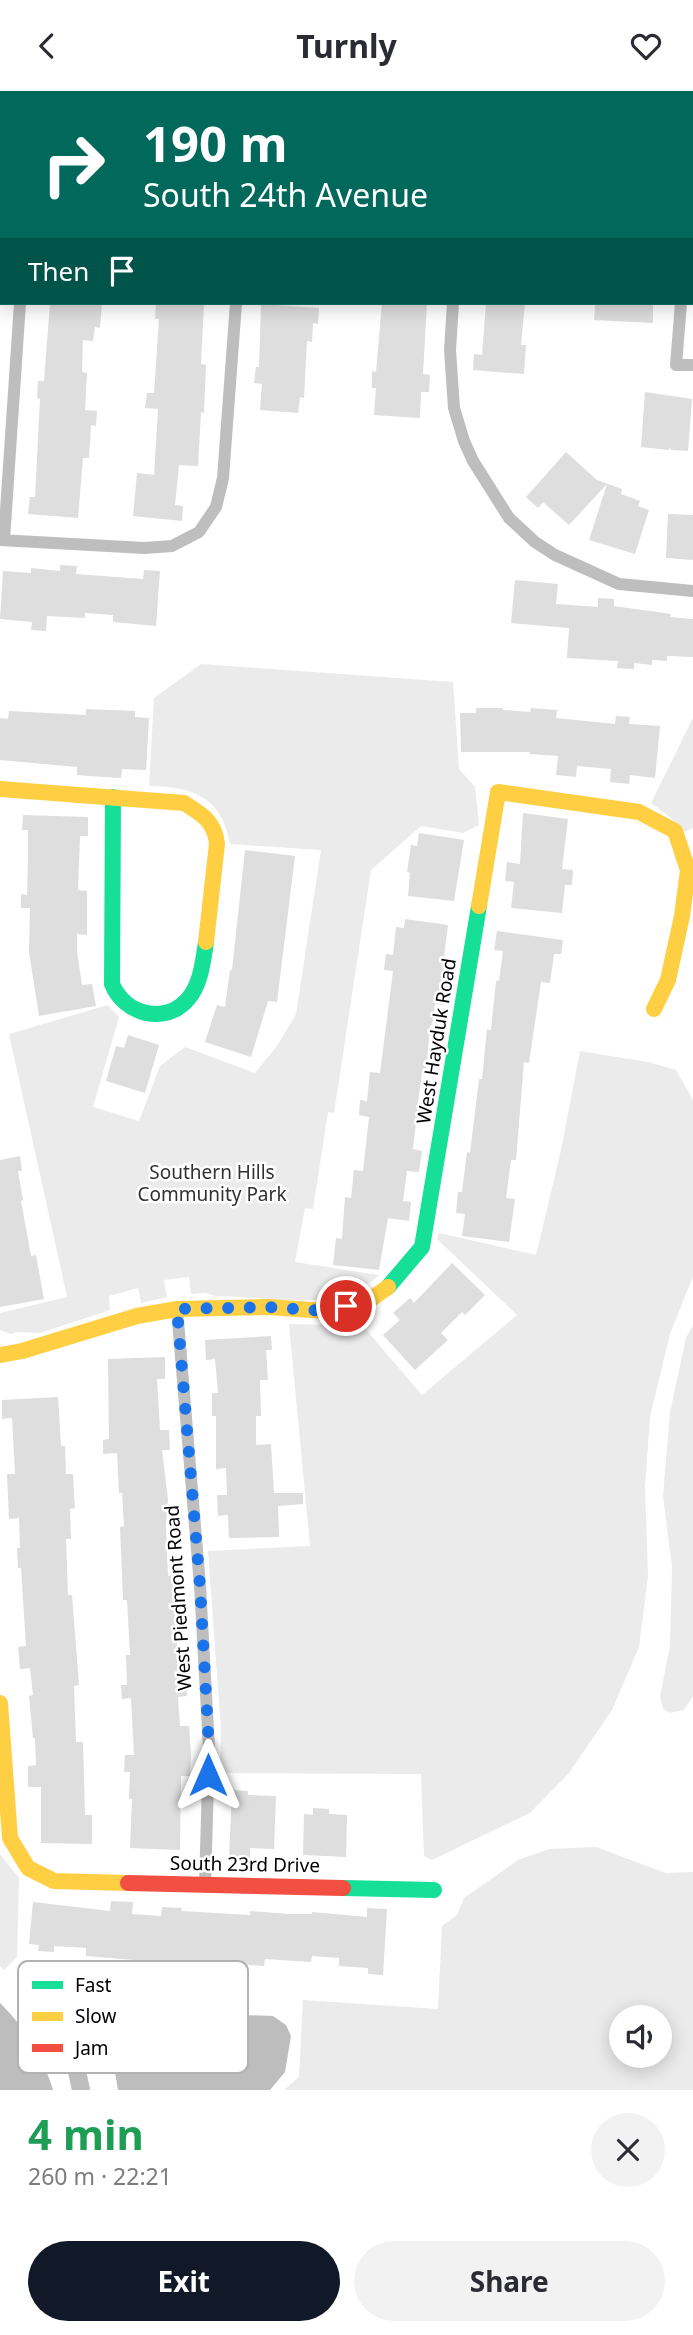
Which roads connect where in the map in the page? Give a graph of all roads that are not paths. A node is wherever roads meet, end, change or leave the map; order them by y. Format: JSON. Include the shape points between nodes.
{"nodes":[{"id":1,"x":20,"y":305,"type":"edge"},
{"id":2,"x":236,"y":305,"type":"edge"},
{"id":3,"x":453,"y":305,"type":"edge"},
{"id":4,"x":681,"y":305,"type":"edge"},
{"id":5,"x":693,"y":365,"type":"edge"},
{"id":6,"x":2,"y":540,"type":"edge"},
{"id":7,"x":693,"y":591,"type":"edge"},
{"id":8,"x":0,"y":789,"type":"edge"},
{"id":9,"x":113,"y":797,"type":"junction"},
{"id":10,"x":654,"y":1009,"type":"dead end"},
{"id":11,"x":177,"y":1309,"type":"junction"},
{"id":12,"x":0,"y":1357,"type":"edge"},
{"id":13,"x":0,"y":1703,"type":"edge"},
{"id":14,"x":205,"y":1885,"type":"junction"},
{"id":15,"x":435,"y":1890,"type":"dead end"}],
"edges":[{"from":1,"to":6,"type":"street"},
{"from":2,"to":6,"type":"street","via":[[223,478],[216,507],[200,531],[172,546],[144,548]]},
{"from":3,"to":7,"type":"street","via":[[454,408],[473,461],[509,518],[555,555],[619,584]]},
{"from":4,"to":5,"type":"street","via":[[676,365]]},
{"from":8,"to":9,"type":"street"},
{"from":9,"to":9,"type":"street","via":[[112,984],[129,1008],[168,1013],[189,999],[200,979],[216,833],[206,816],[184,803]]},
{"from":10,"to":11,"type":"street","name":"West Hayduk Road","via":[[668,980],[688,870],[675,831],[639,812],[498,792],[422,1247],[392,1285],[367,1302],[325,1311]]},
{"from":11,"to":12,"type":"street","via":[[137,1316]]},
{"from":11,"to":14,"type":"street","name":"West Piedmont Road","via":[[209,1748]]},
{"from":13,"to":14,"type":"street","name":"South 23rd Drive","via":[[10,1838],[28,1868],[54,1881]]},
{"from":14,"to":15,"type":"street","name":"South 23rd Drive"}]}
